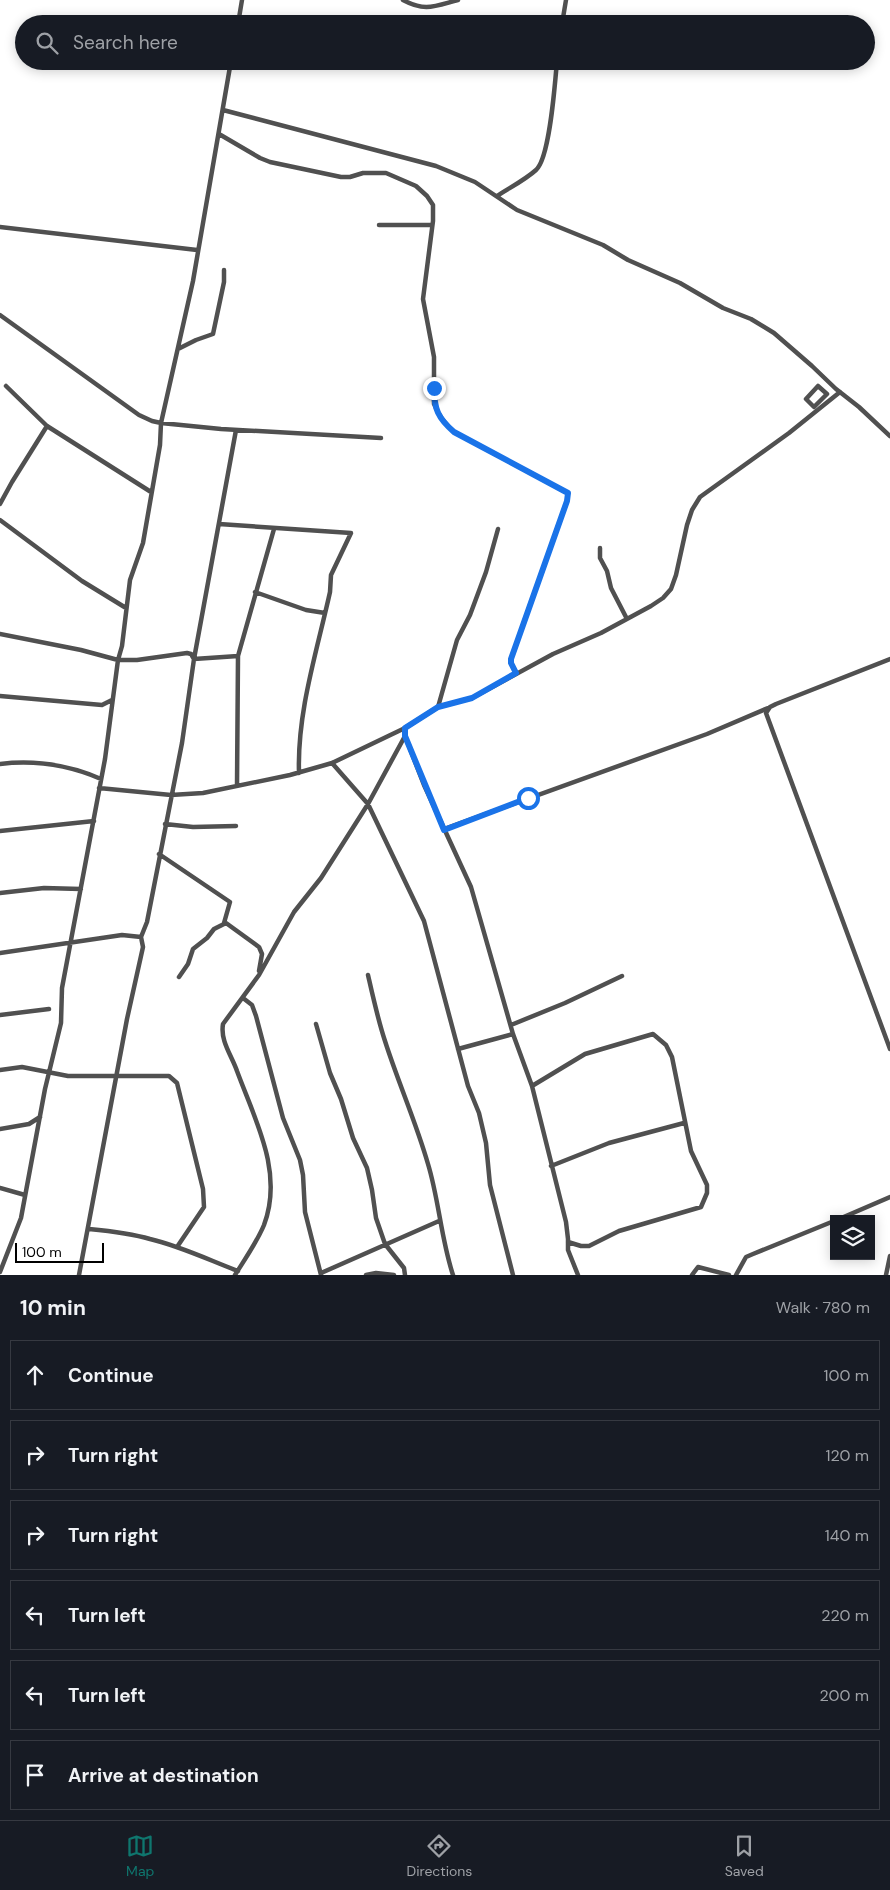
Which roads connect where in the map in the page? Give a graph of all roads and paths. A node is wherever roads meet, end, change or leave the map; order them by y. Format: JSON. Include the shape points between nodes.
{"nodes":[{"id":1,"x":242,"y":0,"type":"edge"},
{"id":2,"x":403,"y":0,"type":"edge"},
{"id":3,"x":458,"y":0,"type":"edge"},
{"id":4,"x":566,"y":0,"type":"edge"},
{"id":5,"x":240,"y":15,"type":"edge"},
{"id":6,"x":564,"y":15,"type":"edge"},
{"id":7,"x":229,"y":70,"type":"edge"},
{"id":8,"x":556,"y":70,"type":"edge"},
{"id":9,"x":222,"y":110,"type":"junction"},
{"id":10,"x":219,"y":134,"type":"junction"},
{"id":11,"x":497,"y":196,"type":"junction"},
{"id":12,"x":379,"y":225,"type":"dead end"},
{"id":13,"x":432,"y":225,"type":"junction"},
{"id":14,"x":0,"y":228,"type":"edge"},
{"id":15,"x":197,"y":250,"type":"junction"},
{"id":16,"x":224,"y":270,"type":"dead end"},
{"id":17,"x":0,"y":315,"type":"edge"},
{"id":18,"x":178,"y":349,"type":"junction"},
{"id":19,"x":6,"y":386,"type":"dead end"},
{"id":20,"x":840,"y":392,"type":"junction"},
{"id":21,"x":827,"y":394,"type":"joint"},
{"id":22,"x":161,"y":423,"type":"junction"},
{"id":23,"x":47,"y":426,"type":"junction"},
{"id":24,"x":236,"y":430,"type":"junction"},
{"id":25,"x":890,"y":436,"type":"edge"},
{"id":26,"x":381,"y":438,"type":"dead end"},
{"id":27,"x":151,"y":492,"type":"junction"},
{"id":28,"x":0,"y":504,"type":"edge"},
{"id":29,"x":0,"y":520,"type":"edge"},
{"id":30,"x":219,"y":524,"type":"junction"},
{"id":31,"x":274,"y":529,"type":"junction"},
{"id":32,"x":498,"y":530,"type":"dead end"},
{"id":33,"x":600,"y":548,"type":"dead end"},
{"id":34,"x":255,"y":592,"type":"junction"},
{"id":35,"x":126,"y":608,"type":"junction"},
{"id":36,"x":325,"y":613,"type":"junction"},
{"id":37,"x":627,"y":619,"type":"junction"},
{"id":38,"x":0,"y":634,"type":"edge"},
{"id":39,"x":238,"y":656,"type":"junction"},
{"id":40,"x":194,"y":659,"type":"junction"},
{"id":41,"x":890,"y":659,"type":"edge"},
{"id":42,"x":118,"y":660,"type":"junction"},
{"id":43,"x":516,"y":673,"type":"junction"},
{"id":44,"x":0,"y":696,"type":"edge"},
{"id":45,"x":112,"y":700,"type":"junction"},
{"id":46,"x":102,"y":705,"type":"junction"},
{"id":47,"x":438,"y":707,"type":"junction"},
{"id":48,"x":770,"y":707,"type":"junction"},
{"id":49,"x":111,"y":712,"type":"junction"},
{"id":50,"x":405,"y":728,"type":"junction"},
{"id":51,"x":405,"y":736,"type":"junction"},
{"id":52,"x":332,"y":763,"type":"junction"},
{"id":53,"x":0,"y":764,"type":"edge"},
{"id":54,"x":299,"y":773,"type":"junction"},
{"id":55,"x":101,"y":779,"type":"junction"},
{"id":56,"x":237,"y":786,"type":"junction"},
{"id":57,"x":99,"y":788,"type":"junction"},
{"id":58,"x":171,"y":795,"type":"junction"},
{"id":59,"x":368,"y":804,"type":"junction"},
{"id":60,"x":94,"y":821,"type":"junction"},
{"id":61,"x":165,"y":824,"type":"junction"},
{"id":62,"x":236,"y":826,"type":"dead end"},
{"id":63,"x":444,"y":830,"type":"junction"},
{"id":64,"x":0,"y":831,"type":"edge"},
{"id":65,"x":159,"y":854,"type":"junction"},
{"id":66,"x":81,"y":889,"type":"junction"},
{"id":67,"x":0,"y":893,"type":"edge"},
{"id":68,"x":224,"y":924,"type":"junction"},
{"id":69,"x":141,"y":937,"type":"junction"},
{"id":70,"x":69,"y":943,"type":"junction"},
{"id":71,"x":0,"y":953,"type":"edge"},
{"id":72,"x":368,"y":975,"type":"dead end"},
{"id":73,"x":622,"y":976,"type":"dead end"},
{"id":74,"x":179,"y":977,"type":"dead end"},
{"id":75,"x":258,"y":977,"type":"junction"},
{"id":76,"x":243,"y":998,"type":"junction"},
{"id":77,"x":49,"y":1008,"type":"dead end"},
{"id":78,"x":0,"y":1015,"type":"edge"},
{"id":79,"x":316,"y":1024,"type":"dead end"},
{"id":80,"x":511,"y":1025,"type":"junction"},
{"id":81,"x":513,"y":1034,"type":"junction"},
{"id":82,"x":458,"y":1049,"type":"junction"},
{"id":83,"x":890,"y":1049,"type":"edge"},
{"id":84,"x":0,"y":1070,"type":"edge"},
{"id":85,"x":49,"y":1074,"type":"junction"},
{"id":86,"x":117,"y":1076,"type":"junction"},
{"id":87,"x":532,"y":1086,"type":"junction"},
{"id":88,"x":40,"y":1117,"type":"junction"},
{"id":89,"x":684,"y":1123,"type":"junction"},
{"id":90,"x":0,"y":1129,"type":"edge"},
{"id":91,"x":552,"y":1166,"type":"junction"},
{"id":92,"x":0,"y":1188,"type":"edge"},
{"id":93,"x":26,"y":1195,"type":"junction"},
{"id":94,"x":890,"y":1198,"type":"edge"},
{"id":95,"x":849,"y":1215,"type":"edge"},
{"id":96,"x":439,"y":1221,"type":"junction"},
{"id":97,"x":830,"y":1223,"type":"edge"},
{"id":98,"x":89,"y":1229,"type":"junction"},
{"id":99,"x":568,"y":1242,"type":"junction"},
{"id":100,"x":385,"y":1244,"type":"junction"},
{"id":101,"x":177,"y":1247,"type":"junction"},
{"id":102,"x":890,"y":1256,"type":"edge"},
{"id":103,"x":0,"y":1272,"type":"edge"},
{"id":104,"x":236,"y":1273,"type":"edge"},
{"id":105,"x":321,"y":1274,"type":"edge"},
{"id":106,"x":79,"y":1275,"type":"edge"},
{"id":107,"x":366,"y":1275,"type":"edge"},
{"id":108,"x":394,"y":1275,"type":"edge"},
{"id":109,"x":405,"y":1275,"type":"edge"},
{"id":110,"x":453,"y":1275,"type":"edge"},
{"id":111,"x":513,"y":1275,"type":"edge"},
{"id":112,"x":578,"y":1275,"type":"edge"},
{"id":113,"x":692,"y":1275,"type":"edge"},
{"id":114,"x":729,"y":1275,"type":"edge"},
{"id":115,"x":736,"y":1275,"type":"edge"},
{"id":116,"x":886,"y":1275,"type":"edge"}],
"edges":[{"from":1,"to":5,"type":"street"},
{"from":2,"to":3,"type":"street","via":[[425,8]]},
{"from":4,"to":6,"type":"street"},
{"from":7,"to":9,"type":"street"},
{"from":8,"to":11,"type":"street","via":[[543,160],[537,170]]},
{"from":9,"to":10,"type":"street"},
{"from":9,"to":11,"type":"street","via":[[436,166],[475,182]]},
{"from":10,"to":13,"type":"street","via":[[270,162],[350,178],[363,173],[386,173],[416,186],[428,196],[432,205]]},
{"from":10,"to":15,"type":"street"},
{"from":11,"to":20,"type":"street","via":[[517,210],[596,242],[723,308],[751,319],[774,333]]},
{"from":12,"to":13,"type":"street"},
{"from":13,"to":43,"type":"street","via":[[423,299],[432,342],[434,404],[438,413],[454,432],[568,493],[511,659]]},
{"from":14,"to":15,"type":"street"},
{"from":15,"to":18,"type":"street"},
{"from":16,"to":18,"type":"street","via":[[213,334]]},
{"from":17,"to":22,"type":"street","via":[[139,415]]},
{"from":18,"to":22,"type":"street"},
{"from":19,"to":23,"type":"street"},
{"from":20,"to":25,"type":"street"},
{"from":20,"to":37,"type":"street","via":[[700,497],[692,510],[671,589],[663,598]]},
{"from":21,"to":21,"type":"street","via":[[814,407],[806,399],[818,386]]},
{"from":22,"to":24,"type":"street"},
{"from":22,"to":27,"type":"street"},
{"from":23,"to":27,"type":"street"},
{"from":23,"to":28,"type":"street"},
{"from":24,"to":26,"type":"street"},
{"from":24,"to":30,"type":"street"},
{"from":27,"to":35,"type":"street","via":[[143,543],[130,580]]},
{"from":29,"to":35,"type":"street","via":[[82,582]]},
{"from":30,"to":31,"type":"street"},
{"from":30,"to":40,"type":"street"},
{"from":31,"to":34,"type":"street"},
{"from":31,"to":36,"type":"street","via":[[351,533],[331,575]]},
{"from":32,"to":47,"type":"street","via":[[473,607],[457,640]]},
{"from":33,"to":37,"type":"street","via":[[600,558],[611,588]]},
{"from":34,"to":36,"type":"street","via":[[306,610]]},
{"from":34,"to":39,"type":"street"},
{"from":35,"to":42,"type":"street"},
{"from":36,"to":54,"type":"street","via":[[301,720]]},
{"from":37,"to":43,"type":"street"},
{"from":38,"to":42,"type":"street"},
{"from":39,"to":40,"type":"street"},
{"from":39,"to":56,"type":"street"},
{"from":40,"to":42,"type":"street","via":[[187,653]]},
{"from":40,"to":58,"type":"street"},
{"from":41,"to":48,"type":"street"},
{"from":42,"to":45,"type":"street"},
{"from":43,"to":47,"type":"street","via":[[472,698]]},
{"from":44,"to":46,"type":"street"},
{"from":45,"to":46,"type":"street"},
{"from":45,"to":49,"type":"street"},
{"from":46,"to":49,"type":"street"},
{"from":47,"to":50,"type":"street"},
{"from":48,"to":63,"type":"street","via":[[707,734]]},
{"from":48,"to":83,"type":"street","via":[[766,712],[768,720]]},
{"from":49,"to":55,"type":"street"},
{"from":50,"to":51,"type":"street"},
{"from":50,"to":52,"type":"street"},
{"from":51,"to":59,"type":"street"},
{"from":51,"to":63,"type":"street"},
{"from":52,"to":54,"type":"street"},
{"from":52,"to":59,"type":"street"},
{"from":53,"to":55,"type":"street","via":[[60,766]]},
{"from":54,"to":56,"type":"street"},
{"from":55,"to":57,"type":"street"},
{"from":56,"to":58,"type":"street"},
{"from":57,"to":58,"type":"street"},
{"from":57,"to":60,"type":"street"},
{"from":58,"to":61,"type":"street"},
{"from":59,"to":75,"type":"street","via":[[321,878],[294,912]]},
{"from":59,"to":82,"type":"street","via":[[424,921]]},
{"from":60,"to":64,"type":"street"},
{"from":60,"to":66,"type":"street"},
{"from":61,"to":62,"type":"street"},
{"from":61,"to":65,"type":"street"},
{"from":63,"to":80,"type":"street","via":[[470,887]]},
{"from":65,"to":68,"type":"street","via":[[230,902]]},
{"from":65,"to":69,"type":"street","via":[[147,922]]},
{"from":66,"to":67,"type":"street","via":[[44,888]]},
{"from":66,"to":70,"type":"street"},
{"from":68,"to":74,"type":"street","via":[[193,949]]},
{"from":68,"to":75,"type":"street","via":[[260,947]]},
{"from":69,"to":70,"type":"street","via":[[122,935]]},
{"from":69,"to":86,"type":"street","via":[[144,947]]},
{"from":70,"to":71,"type":"street"},
{"from":70,"to":85,"type":"street","via":[[61,1023]]},
{"from":72,"to":96,"type":"street","via":[[384,1040],[424,1148]]},
{"from":73,"to":80,"type":"street"},
{"from":75,"to":76,"type":"street"},
{"from":76,"to":104,"type":"street","via":[[226,1018],[222,1030],[261,1132],[272,1176],[264,1225]]},
{"from":76,"to":105,"type":"street","via":[[252,1005],[256,1016],[283,1118],[300,1160],[306,1212]]},
{"from":77,"to":78,"type":"street"},
{"from":79,"to":100,"type":"street","via":[[353,1138],[367,1168],[376,1218]]},
{"from":80,"to":81,"type":"street"},
{"from":81,"to":82,"type":"street"},
{"from":81,"to":87,"type":"street"},
{"from":82,"to":111,"type":"street","via":[[479,1113],[490,1185]]},
{"from":84,"to":85,"type":"street","via":[[22,1067]]},
{"from":85,"to":86,"type":"street"},
{"from":85,"to":88,"type":"street"},
{"from":86,"to":98,"type":"street"},
{"from":86,"to":101,"type":"street","via":[[169,1076],[178,1083],[203,1189],[204,1207]]},
{"from":87,"to":89,"type":"street","via":[[586,1054],[653,1034],[666,1045],[672,1057]]},
{"from":87,"to":91,"type":"street"},
{"from":88,"to":90,"type":"street","via":[[29,1124]]},
{"from":88,"to":93,"type":"street"},
{"from":89,"to":91,"type":"street","via":[[609,1143]]},
{"from":89,"to":99,"type":"street","via":[[691,1151],[707,1185],[701,1207],[619,1231],[589,1246]]},
{"from":91,"to":99,"type":"street"},
{"from":92,"to":93,"type":"street"},
{"from":93,"to":103,"type":"street","via":[[19,1226]]},
{"from":94,"to":95,"type":"street"},
{"from":96,"to":100,"type":"street"},
{"from":96,"to":110,"type":"street"},
{"from":97,"to":115,"type":"street","via":[[746,1257]]},
{"from":98,"to":101,"type":"street","via":[[123,1233]]},
{"from":98,"to":106,"type":"street"},
{"from":99,"to":112,"type":"street","via":[[570,1258]]},
{"from":100,"to":105,"type":"street"},
{"from":100,"to":109,"type":"street","via":[[404,1268]]},
{"from":101,"to":104,"type":"street"},
{"from":102,"to":116,"type":"street"},
{"from":107,"to":108,"type":"street"},
{"from":113,"to":114,"type":"street","via":[[698,1266]]}]}
